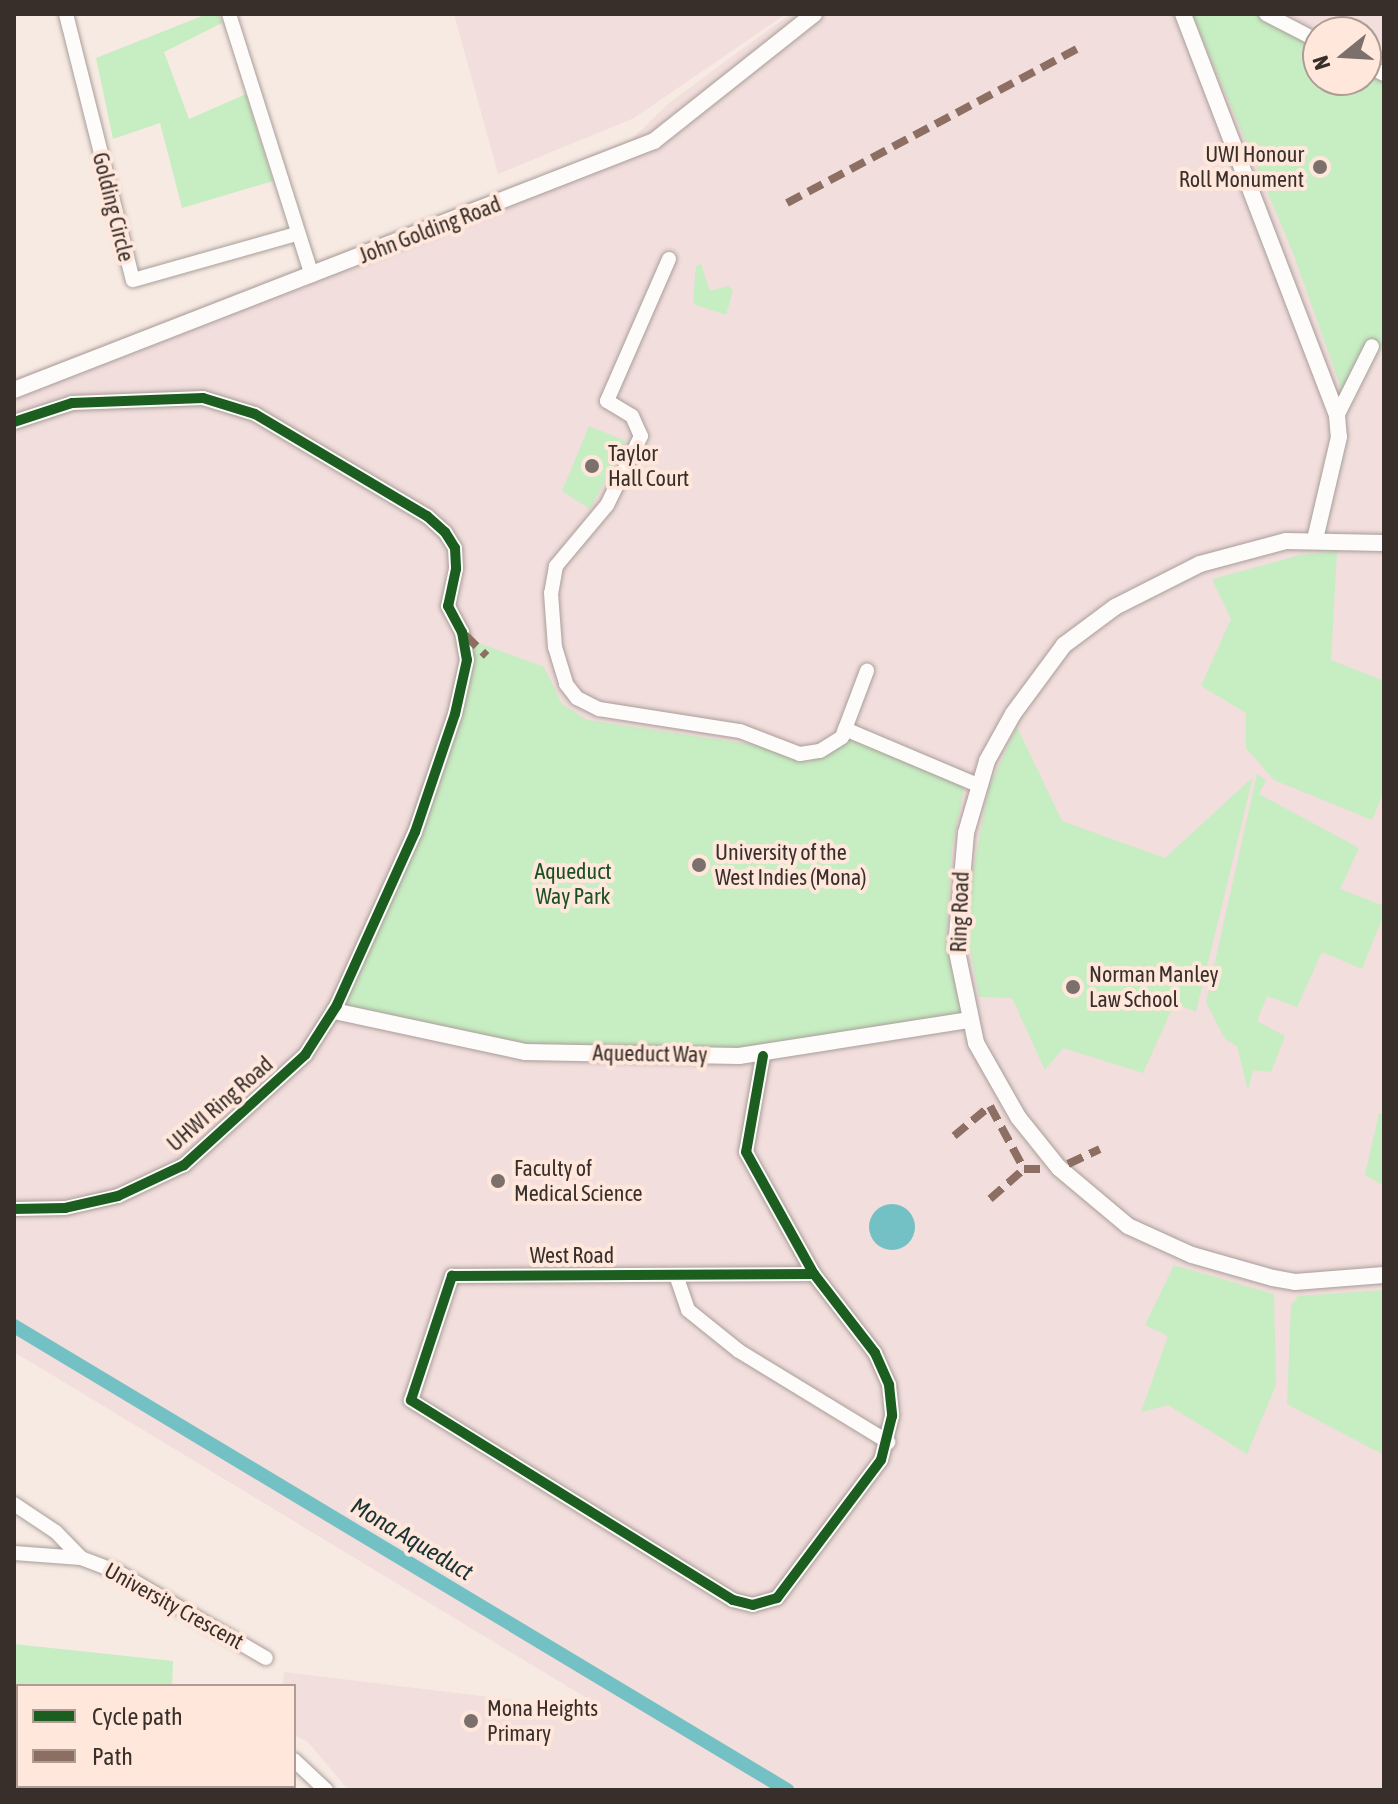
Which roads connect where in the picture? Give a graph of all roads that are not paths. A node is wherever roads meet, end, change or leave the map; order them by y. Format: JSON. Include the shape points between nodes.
{"nodes":[{"id":1,"x":66,"y":14,"type":"edge"},
{"id":2,"x":229,"y":14,"type":"edge"},
{"id":3,"x":814,"y":14,"type":"edge"},
{"id":4,"x":1266,"y":14,"type":"edge"},
{"id":5,"x":1186,"y":16,"type":"edge"},
{"id":6,"x":1302,"y":33,"type":"edge"},
{"id":7,"x":297,"y":234,"type":"junction"},
{"id":8,"x":669,"y":259,"type":"dead end"},
{"id":9,"x":312,"y":275,"type":"junction"},
{"id":10,"x":1372,"y":346,"type":"dead end"},
{"id":11,"x":14,"y":390,"type":"edge"},
{"id":12,"x":1337,"y":416,"type":"junction"},
{"id":13,"x":14,"y":422,"type":"edge"},
{"id":14,"x":1315,"y":539,"type":"junction"},
{"id":15,"x":1384,"y":543,"type":"edge"},
{"id":16,"x":867,"y":671,"type":"dead end"},
{"id":17,"x":845,"y":729,"type":"junction"},
{"id":18,"x":980,"y":786,"type":"junction"},
{"id":19,"x":334,"y":1011,"type":"junction"},
{"id":20,"x":968,"y":1020,"type":"junction"},
{"id":21,"x":763,"y":1056,"type":"junction"},
{"id":22,"x":14,"y":1209,"type":"edge"},
{"id":23,"x":814,"y":1274,"type":"junction"},
{"id":24,"x":676,"y":1275,"type":"junction"},
{"id":25,"x":1384,"y":1275,"type":"edge"},
{"id":26,"x":888,"y":1442,"type":"junction"},
{"id":27,"x":14,"y":1504,"type":"edge"},
{"id":28,"x":14,"y":1553,"type":"edge"},
{"id":29,"x":81,"y":1558,"type":"junction"},
{"id":30,"x":266,"y":1658,"type":"dead end"},
{"id":31,"x":296,"y":1762,"type":"edge"},
{"id":32,"x":326,"y":1790,"type":"edge"}],
"edges":[{"from":1,"to":7,"type":"street","name":"Golding Circle","via":[[133,280]]},
{"from":2,"to":7,"type":"street"},
{"from":3,"to":9,"type":"street","name":"John Golding Road","via":[[654,141]]},
{"from":4,"to":6,"type":"street"},
{"from":5,"to":12,"type":"street"},
{"from":7,"to":9,"type":"street"},
{"from":8,"to":17,"type":"street","via":[[607,401],[632,416],[641,436],[607,505],[556,566],[551,593],[555,647],[566,684],[577,698],[599,709],[740,731],[800,754],[820,751]]},
{"from":9,"to":11,"type":"street","name":"John Golding Road"},
{"from":10,"to":12,"type":"street"},
{"from":12,"to":14,"type":"street","via":[[1339,437]]},
{"from":13,"to":19,"type":"street","name":"UHWI Ring Road","via":[[72,403],[203,398],[231,405],[427,516],[455,548],[448,606],[462,632],[467,660],[455,714],[415,832]]},
{"from":14,"to":15,"type":"street","name":"Ring Road"},
{"from":14,"to":18,"type":"street","name":"Ring Road","via":[[1200,564],[1115,607],[1064,645],[1035,681],[987,761]]},
{"from":16,"to":17,"type":"street"},
{"from":17,"to":18,"type":"street"},
{"from":18,"to":20,"type":"street","name":"Ring Road","via":[[958,890],[956,947]]},
{"from":19,"to":21,"type":"street","name":"Aqueduct Way","via":[[525,1052]]},
{"from":19,"to":22,"type":"street","name":"UHWI Ring Road","via":[[305,1055],[184,1165],[118,1196],[65,1208]]},
{"from":20,"to":21,"type":"street","name":"Aqueduct Way"},
{"from":20,"to":25,"type":"street","name":"Ring Road","via":[[988,1064],[1037,1142],[1128,1226],[1192,1255],[1273,1278],[1295,1282]]},
{"from":21,"to":23,"type":"street","via":[[746,1152]]},
{"from":23,"to":24,"type":"street","name":"West Road"},
{"from":23,"to":26,"type":"street","name":"West Road","via":[[875,1353],[889,1385]]},
{"from":24,"to":26,"type":"street","via":[[688,1310],[739,1351]]},
{"from":24,"to":26,"type":"street","name":"West Road","via":[[452,1276],[411,1400],[733,1600],[753,1605],[777,1598],[881,1460]]},
{"from":27,"to":29,"type":"street","name":"University Crescent","via":[[56,1532]]},
{"from":28,"to":29,"type":"street","name":"University Crescent"},
{"from":29,"to":30,"type":"street","name":"University Crescent","via":[[118,1572]]},
{"from":31,"to":32,"type":"street"}]}
